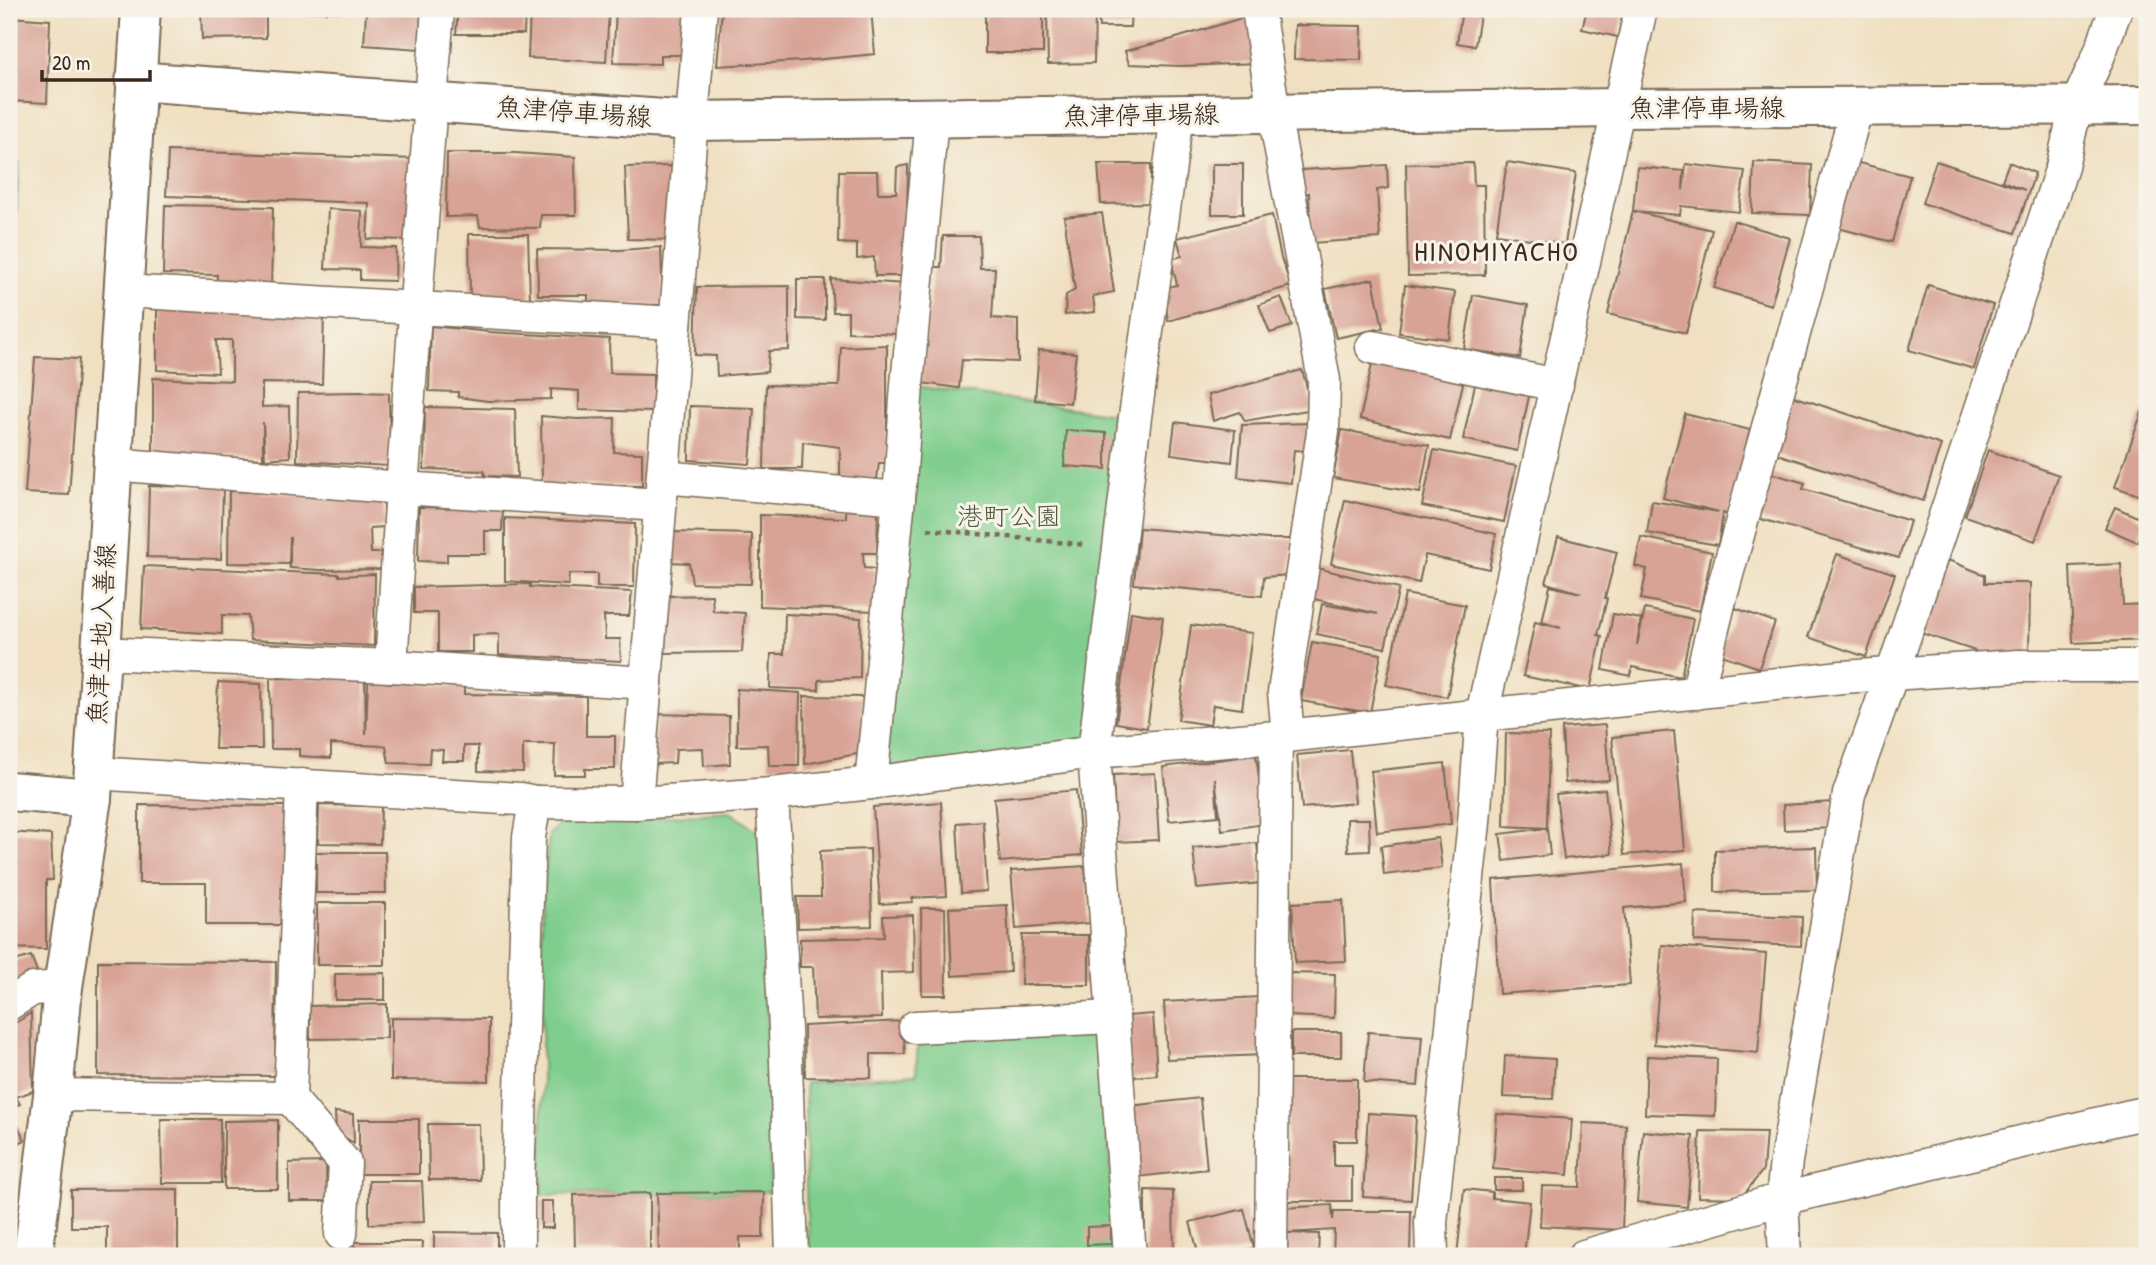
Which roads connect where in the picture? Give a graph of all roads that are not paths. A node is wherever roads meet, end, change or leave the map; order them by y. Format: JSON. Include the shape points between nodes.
{"nodes":[{"id":1,"x":141,"y":9,"type":"edge"},
{"id":2,"x":438,"y":9,"type":"edge"},
{"id":3,"x":701,"y":9,"type":"edge"},
{"id":4,"x":1258,"y":9,"type":"edge"},
{"id":5,"x":1640,"y":9,"type":"edge"},
{"id":6,"x":2116,"y":9,"type":"edge"},
{"id":7,"x":135,"y":81,"type":"junction"},
{"id":8,"x":431,"y":101,"type":"junction"},
{"id":9,"x":2147,"y":105,"type":"edge"},
{"id":10,"x":2076,"y":106,"type":"junction"},
{"id":11,"x":1857,"y":107,"type":"junction"},
{"id":12,"x":1618,"y":108,"type":"junction"},
{"id":13,"x":1274,"y":113,"type":"junction"},
{"id":14,"x":1177,"y":116,"type":"junction"},
{"id":15,"x":932,"y":118,"type":"junction"},
{"id":16,"x":692,"y":121,"type":"junction"},
{"id":17,"x":122,"y":291,"type":"junction"},
{"id":18,"x":415,"y":309,"type":"junction"},
{"id":19,"x":675,"y":323,"type":"junction"},
{"id":20,"x":1372,"y":347,"type":"dead end"},
{"id":21,"x":1557,"y":385,"type":"junction"},
{"id":22,"x":112,"y":464,"type":"junction"},
{"id":23,"x":402,"y":488,"type":"junction"},
{"id":24,"x":661,"y":491,"type":"junction"},
{"id":25,"x":898,"y":512,"type":"junction"},
{"id":26,"x":100,"y":653,"type":"junction"},
{"id":27,"x":391,"y":666,"type":"junction"},
{"id":28,"x":2147,"y":666,"type":"edge"},
{"id":29,"x":1892,"y":674,"type":"junction"},
{"id":30,"x":646,"y":683,"type":"junction"},
{"id":31,"x":1697,"y":693,"type":"junction"},
{"id":32,"x":1482,"y":714,"type":"junction"},
{"id":33,"x":1282,"y":736,"type":"junction"},
{"id":34,"x":1094,"y":752,"type":"junction"},
{"id":35,"x":871,"y":783,"type":"junction"},
{"id":36,"x":92,"y":785,"type":"junction"},
{"id":37,"x":302,"y":785,"type":"junction"},
{"id":38,"x":9,"y":791,"type":"edge"},
{"id":39,"x":772,"y":794,"type":"junction"},
{"id":40,"x":535,"y":802,"type":"junction"},
{"id":41,"x":636,"y":803,"type":"junction"},
{"id":42,"x":63,"y":987,"type":"junction"},
{"id":43,"x":9,"y":1004,"type":"edge"},
{"id":44,"x":1113,"y":1017,"type":"junction"},
{"id":45,"x":915,"y":1027,"type":"dead end"},
{"id":46,"x":53,"y":1095,"type":"junction"},
{"id":47,"x":290,"y":1098,"type":"junction"},
{"id":48,"x":2147,"y":1112,"type":"edge"},
{"id":49,"x":1782,"y":1199,"type":"junction"},
{"id":50,"x":341,"y":1234,"type":"dead end"},
{"id":51,"x":33,"y":1256,"type":"edge"},
{"id":52,"x":518,"y":1256,"type":"edge"},
{"id":53,"x":792,"y":1256,"type":"edge"},
{"id":54,"x":1130,"y":1256,"type":"edge"},
{"id":55,"x":1271,"y":1256,"type":"edge"},
{"id":56,"x":1432,"y":1256,"type":"edge"},
{"id":57,"x":1584,"y":1256,"type":"edge"},
{"id":58,"x":1786,"y":1256,"type":"edge"}],
"edges":[{"from":1,"to":7,"type":"main road","name":"魚津生地入善線"},
{"from":2,"to":8,"type":"street"},
{"from":3,"to":16,"type":"street"},
{"from":4,"to":13,"type":"street"},
{"from":5,"to":12,"type":"street"},
{"from":6,"to":10,"type":"street"},
{"from":7,"to":8,"type":"main road","name":"魚津停車場線"},
{"from":7,"to":17,"type":"main road","name":"魚津生地入善線"},
{"from":8,"to":16,"type":"main road","name":"魚津停車場線"},
{"from":8,"to":18,"type":"street"},
{"from":9,"to":10,"type":"main road","name":"魚津停車場線"},
{"from":10,"to":11,"type":"main road","name":"魚津停車場線"},
{"from":10,"to":29,"type":"street","via":[[2062,167]]},
{"from":11,"to":12,"type":"main road","name":"魚津停車場線"},
{"from":11,"to":31,"type":"street"},
{"from":12,"to":13,"type":"main road","name":"魚津停車場線"},
{"from":12,"to":21,"type":"street"},
{"from":13,"to":14,"type":"main road","name":"魚津停車場線"},
{"from":13,"to":33,"type":"street","via":[[1324,380],[1323,432],[1284,692]]},
{"from":14,"to":15,"type":"main road","name":"魚津停車場線"},
{"from":14,"to":34,"type":"street"},
{"from":15,"to":16,"type":"main road","name":"魚津停車場線"},
{"from":15,"to":25,"type":"street"},
{"from":16,"to":19,"type":"street"},
{"from":17,"to":18,"type":"street"},
{"from":17,"to":22,"type":"main road","name":"魚津生地入善線"},
{"from":18,"to":19,"type":"street"},
{"from":18,"to":23,"type":"street"},
{"from":19,"to":24,"type":"street"},
{"from":20,"to":21,"type":"street"},
{"from":21,"to":32,"type":"street"},
{"from":22,"to":23,"type":"street"},
{"from":22,"to":26,"type":"main road","name":"魚津生地入善線"},
{"from":23,"to":24,"type":"street"},
{"from":23,"to":27,"type":"street"},
{"from":24,"to":25,"type":"street"},
{"from":24,"to":30,"type":"street"},
{"from":25,"to":35,"type":"street"},
{"from":26,"to":27,"type":"street"},
{"from":26,"to":36,"type":"main road","name":"魚津生地入善線"},
{"from":27,"to":30,"type":"street"},
{"from":28,"to":29,"type":"street","via":[[2018,666]]},
{"from":29,"to":31,"type":"street"},
{"from":29,"to":49,"type":"street","via":[[1849,794]]},
{"from":30,"to":41,"type":"street"},
{"from":31,"to":32,"type":"street"},
{"from":32,"to":33,"type":"street"},
{"from":32,"to":56,"type":"street"},
{"from":33,"to":34,"type":"street"},
{"from":33,"to":55,"type":"street"},
{"from":34,"to":35,"type":"street"},
{"from":34,"to":44,"type":"street"},
{"from":35,"to":39,"type":"street"},
{"from":36,"to":37,"type":"street"},
{"from":36,"to":38,"type":"main road"},
{"from":36,"to":42,"type":"main road","name":"魚津生地入善線"},
{"from":37,"to":40,"type":"street"},
{"from":37,"to":47,"type":"street"},
{"from":39,"to":41,"type":"street"},
{"from":39,"to":53,"type":"street"},
{"from":40,"to":41,"type":"street"},
{"from":40,"to":52,"type":"street","via":[[529,836]]},
{"from":42,"to":43,"type":"street","via":[[33,989]]},
{"from":42,"to":46,"type":"main road","name":"魚津生地入善線"},
{"from":44,"to":45,"type":"street"},
{"from":44,"to":54,"type":"street"},
{"from":46,"to":47,"type":"street"},
{"from":46,"to":51,"type":"main road","name":"魚津生地入善線"},
{"from":47,"to":50,"type":"street","via":[[345,1163]]},
{"from":48,"to":49,"type":"street"},
{"from":49,"to":57,"type":"street"},
{"from":49,"to":58,"type":"street"}]}
